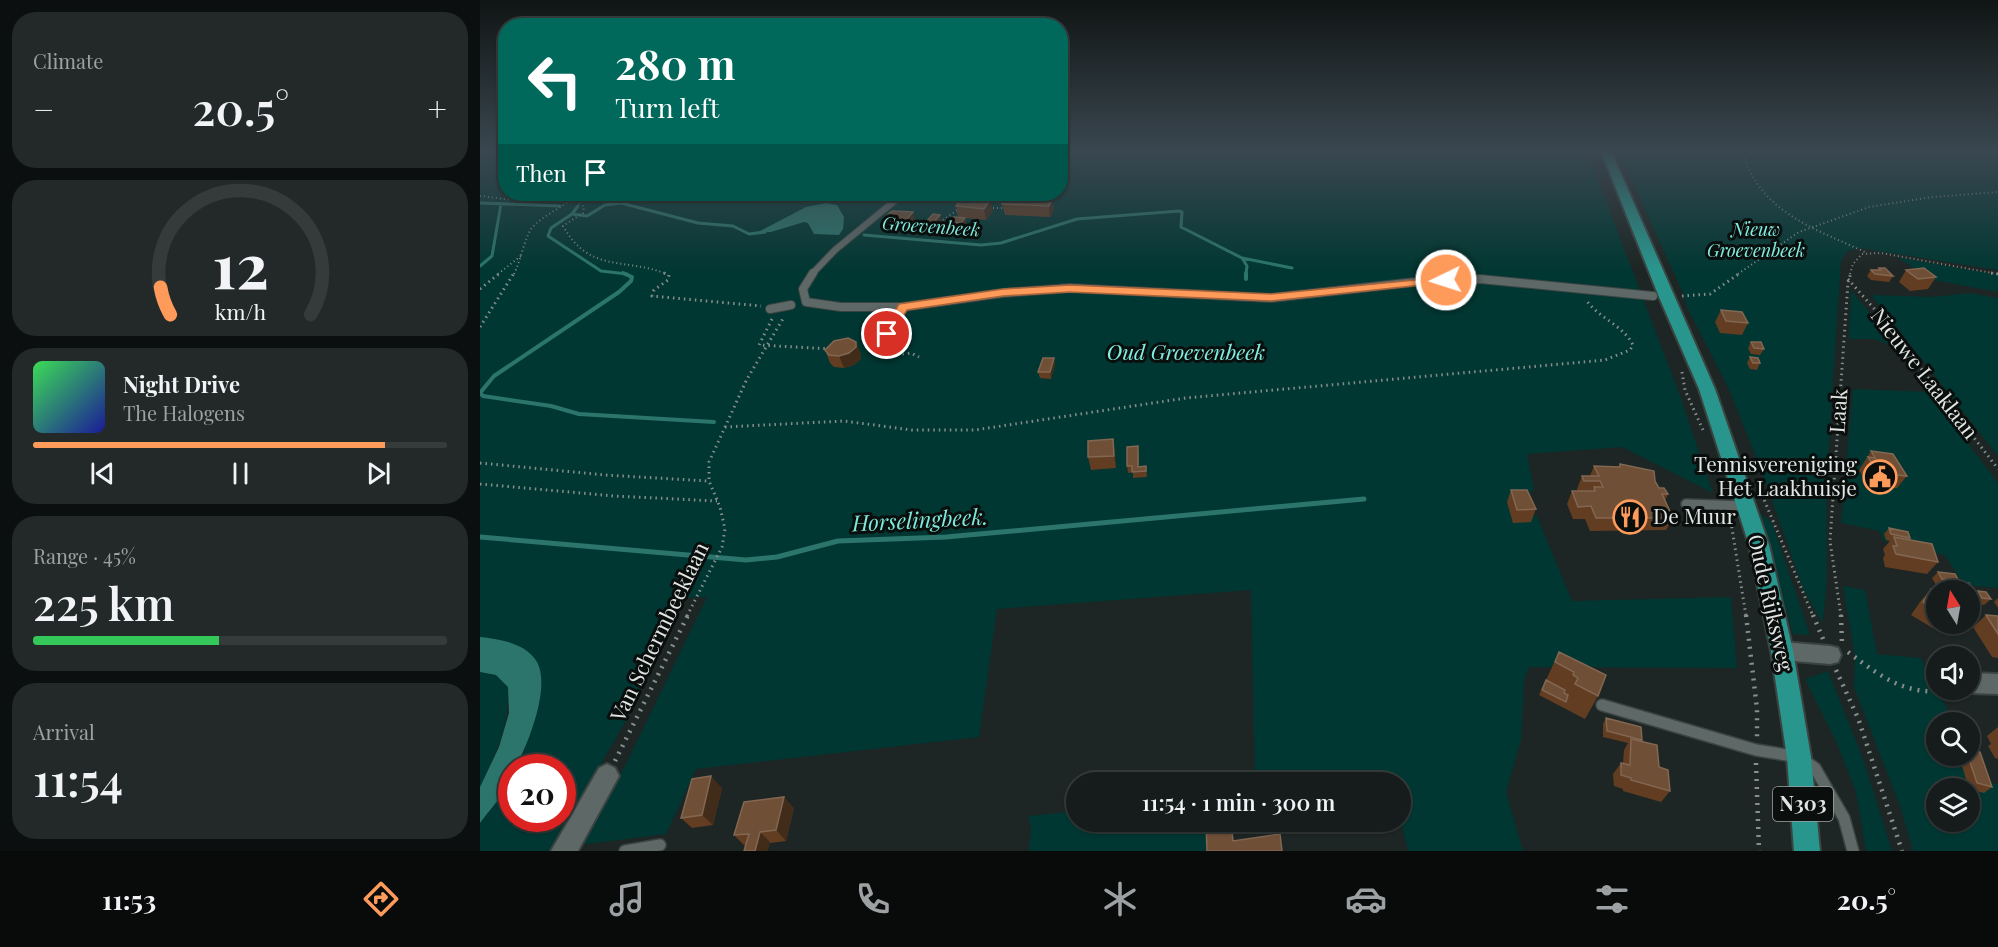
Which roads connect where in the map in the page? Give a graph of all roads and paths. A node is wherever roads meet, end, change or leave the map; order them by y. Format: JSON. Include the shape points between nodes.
{"nodes":[{"id":1,"x":1621,"y":191,"type":"edge"},
{"id":2,"x":1760,"y":191,"type":"edge"},
{"id":3,"x":1998,"y":192,"type":"edge"},
{"id":4,"x":480,"y":196,"type":"edge"},
{"id":5,"x":498,"y":198,"type":"edge"},
{"id":6,"x":568,"y":201,"type":"joint"},
{"id":7,"x":895,"y":201,"type":"edge"},
{"id":8,"x":982,"y":207,"type":"edge"},
{"id":9,"x":1012,"y":207,"type":"edge"},
{"id":10,"x":963,"y":208,"type":"edge"},
{"id":11,"x":943,"y":220,"type":"dead end"},
{"id":12,"x":1814,"y":227,"type":"junction"},
{"id":13,"x":524,"y":253,"type":"junction"},
{"id":14,"x":1869,"y":254,"type":"junction"},
{"id":15,"x":1998,"y":274,"type":"edge"},
{"id":16,"x":1848,"y":279,"type":"junction"},
{"id":17,"x":1583,"y":288,"type":"junction"},
{"id":18,"x":480,"y":289,"type":"edge"},
{"id":19,"x":1660,"y":297,"type":"junction"},
{"id":20,"x":791,"y":305,"type":"joint"},
{"id":21,"x":903,"y":307,"type":"junction"},
{"id":22,"x":770,"y":309,"type":"junction"},
{"id":23,"x":480,"y":327,"type":"edge"},
{"id":24,"x":768,"y":344,"type":"junction"},
{"id":25,"x":876,"y":350,"type":"dead end"},
{"id":26,"x":835,"y":351,"type":"edge"},
{"id":27,"x":1681,"y":369,"type":"dead end"},
{"id":28,"x":725,"y":427,"type":"junction"},
{"id":29,"x":1705,"y":434,"type":"dead end"},
{"id":30,"x":480,"y":463,"type":"edge"},
{"id":31,"x":1998,"y":469,"type":"edge"},
{"id":32,"x":709,"y":481,"type":"junction"},
{"id":33,"x":480,"y":484,"type":"edge"},
{"id":34,"x":717,"y":501,"type":"junction"},
{"id":35,"x":1686,"y":504,"type":"dead end"},
{"id":36,"x":1727,"y":505,"type":"junction"},
{"id":37,"x":1747,"y":506,"type":"junction"},
{"id":38,"x":1782,"y":651,"type":"junction"},
{"id":39,"x":1836,"y":651,"type":"junction"},
{"id":40,"x":1980,"y":683,"type":"edge"},
{"id":41,"x":1998,"y":684,"type":"edge"},
{"id":42,"x":1926,"y":693,"type":"edge"},
{"id":43,"x":1602,"y":705,"type":"edge"},
{"id":44,"x":1756,"y":750,"type":"junction"},
{"id":45,"x":1799,"y":757,"type":"junction"},
{"id":46,"x":607,"y":776,"type":"joint"},
{"id":47,"x":660,"y":845,"type":"dead end"},
{"id":48,"x":564,"y":851,"type":"edge"},
{"id":49,"x":625,"y":851,"type":"edge"},
{"id":50,"x":1759,"y":851,"type":"edge"},
{"id":51,"x":1807,"y":851,"type":"edge"},
{"id":52,"x":1853,"y":851,"type":"edge"},
{"id":53,"x":1902,"y":851,"type":"edge"}],
"edges":[{"from":1,"to":19,"type":"main road","number":"N303"},
{"from":2,"to":12,"type":"path","via":[[1793,217]]},
{"from":3,"to":12,"type":"path","via":[[1894,202]]},
{"from":4,"to":5,"type":"path"},
{"from":6,"to":13,"type":"path","via":[[531,229]]},
{"from":6,"to":22,"type":"path","via":[[579,202],[583,213],[563,226],[568,238],[589,256],[669,275],[652,296]]},
{"from":7,"to":21,"type":"lane","via":[[817,269],[804,286],[803,297],[806,302],[827,306]]},
{"from":8,"to":9,"type":"path"},
{"from":10,"to":11,"type":"path"},
{"from":12,"to":14,"type":"path"},
{"from":12,"to":19,"type":"path","via":[[1788,240],[1710,294]]},
{"from":13,"to":18,"type":"path"},
{"from":13,"to":23,"type":"path"},
{"from":14,"to":15,"type":"path"},
{"from":14,"to":16,"type":"path","name":"Laak","via":[[1862,254],[1853,264]]},
{"from":16,"to":31,"type":"path","name":"Nieuwe Laaklaan"},
{"from":16,"to":39,"type":"path","name":"Laak","via":[[1830,541],[1842,623]]},
{"from":17,"to":19,"type":"lane"},
{"from":17,"to":21,"type":"lane","via":[[1446,280],[1250,298],[1070,288],[1003,292]]},
{"from":17,"to":28,"type":"path","via":[[1590,306],[1631,340],[1630,350],[1605,360],[1186,398],[975,430],[912,430],[844,422]]},
{"from":19,"to":37,"type":"main road","name":"Oude Rijksweg","number":"N303","via":[[1707,389]]},
{"from":20,"to":22,"type":"lane"},
{"from":20,"to":24,"type":"path"},
{"from":21,"to":25,"type":"lane"},
{"from":22,"to":24,"type":"path","via":[[776,312],[759,345]]},
{"from":24,"to":26,"type":"path"},
{"from":24,"to":28,"type":"path"},
{"from":27,"to":29,"type":"path","via":[[1685,390]]},
{"from":28,"to":32,"type":"path","via":[[709,462]]},
{"from":30,"to":32,"type":"path"},
{"from":32,"to":34,"type":"path","name":"Van Schermbeeklaan"},
{"from":33,"to":34,"type":"path"},
{"from":34,"to":46,"type":"path","name":"Van Schermbeeklaan","via":[[725,529],[722,547]]},
{"from":35,"to":36,"type":"lane"},
{"from":36,"to":37,"type":"lane"},
{"from":36,"to":44,"type":"path","name":"Oude Rijksweg","via":[[1751,644]]},
{"from":37,"to":38,"type":"main road","name":"Oude Rijksweg","number":"N303"},
{"from":38,"to":39,"type":"street"},
{"from":38,"to":45,"type":"main road","name":"Oude Rijksweg","number":"N303"},
{"from":39,"to":42,"type":"path","via":[[1904,689]]},
{"from":39,"to":53,"type":"path"},
{"from":40,"to":41,"type":"street"},
{"from":43,"to":44,"type":"lane"},
{"from":44,"to":45,"type":"lane"},
{"from":44,"to":50,"type":"path","name":"Oude Rijksweg"},
{"from":45,"to":51,"type":"main road","name":"Oude Rijksweg","number":"N303"},
{"from":45,"to":52,"type":"lane","via":[[1815,768],[1844,818]]},
{"from":46,"to":48,"type":"street"},
{"from":47,"to":49,"type":"lane"}]}
